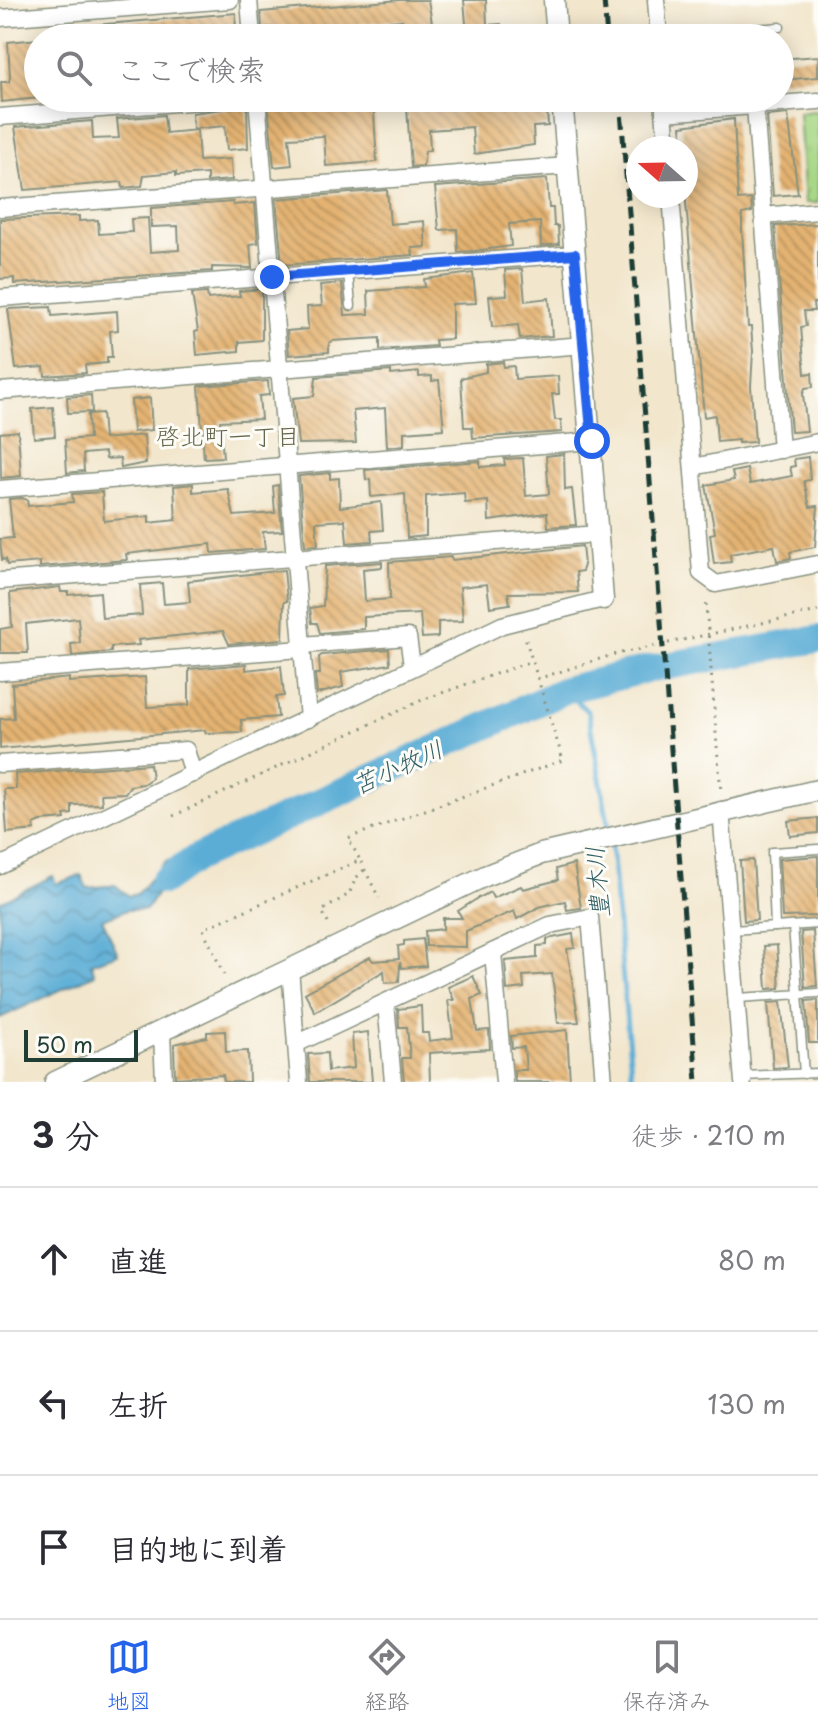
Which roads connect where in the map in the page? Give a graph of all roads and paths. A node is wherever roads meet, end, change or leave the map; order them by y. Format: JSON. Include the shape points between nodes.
{"nodes":[{"id":1,"x":230,"y":0,"type":"edge"},
{"id":2,"x":249,"y":0,"type":"edge"},
{"id":3,"x":554,"y":0,"type":"edge"},
{"id":4,"x":656,"y":0,"type":"edge"},
{"id":5,"x":174,"y":2,"type":"edge"},
{"id":6,"x":123,"y":4,"type":"edge"},
{"id":7,"x":0,"y":18,"type":"edge"},
{"id":8,"x":251,"y":24,"type":"edge"},
{"id":9,"x":556,"y":24,"type":"edge"},
{"id":10,"x":658,"y":24,"type":"edge"},
{"id":11,"x":818,"y":101,"type":"edge"},
{"id":12,"x":794,"y":103,"type":"edge"},
{"id":13,"x":63,"y":112,"type":"edge"},
{"id":14,"x":258,"y":112,"type":"edge"},
{"id":15,"x":563,"y":112,"type":"edge"},
{"id":16,"x":664,"y":112,"type":"edge"},
{"id":17,"x":755,"y":112,"type":"edge"},
{"id":18,"x":0,"y":117,"type":"edge"},
{"id":19,"x":666,"y":136,"type":"edge"},
{"id":20,"x":568,"y":166,"type":"junction"},
{"id":21,"x":265,"y":187,"type":"junction"},
{"id":22,"x":0,"y":208,"type":"edge"},
{"id":23,"x":672,"y":208,"type":"edge"},
{"id":24,"x":818,"y":211,"type":"edge"},
{"id":25,"x":763,"y":216,"type":"junction"},
{"id":26,"x":575,"y":254,"type":"junction"},
{"id":27,"x":348,"y":271,"type":"junction"},
{"id":28,"x":272,"y":277,"type":"junction"},
{"id":29,"x":0,"y":298,"type":"edge"},
{"id":30,"x":351,"y":306,"type":"dead end"},
{"id":31,"x":584,"y":345,"type":"junction"},
{"id":32,"x":279,"y":369,"type":"junction"},
{"id":33,"x":0,"y":391,"type":"edge"},
{"id":34,"x":592,"y":441,"type":"junction"},
{"id":35,"x":818,"y":442,"type":"edge"},
{"id":36,"x":781,"y":450,"type":"junction"},
{"id":37,"x":287,"y":464,"type":"junction"},
{"id":38,"x":693,"y":467,"type":"junction"},
{"id":39,"x":0,"y":489,"type":"edge"},
{"id":40,"x":598,"y":534,"type":"junction"},
{"id":41,"x":294,"y":557,"type":"junction"},
{"id":42,"x":818,"y":564,"type":"edge"},
{"id":43,"x":0,"y":581,"type":"edge"},
{"id":44,"x":603,"y":599,"type":"joint"},
{"id":45,"x":706,"y":604,"type":"dead end"},
{"id":46,"x":818,"y":611,"type":"edge"},
{"id":47,"x":302,"y":647,"type":"junction"},
{"id":48,"x":528,"y":650,"type":"dead end"},
{"id":49,"x":532,"y":661,"type":"junction"},
{"id":50,"x":412,"y":666,"type":"junction"},
{"id":51,"x":0,"y":672,"type":"edge"},
{"id":52,"x":537,"y":679,"type":"junction"},
{"id":53,"x":308,"y":719,"type":"junction"},
{"id":54,"x":0,"y":764,"type":"edge"},
{"id":55,"x":193,"y":774,"type":"junction"},
{"id":56,"x":818,"y":790,"type":"edge"},
{"id":57,"x":721,"y":801,"type":"junction"},
{"id":58,"x":173,"y":816,"type":"dead end"},
{"id":59,"x":818,"y":849,"type":"edge"},
{"id":60,"x":360,"y":860,"type":"junction"},
{"id":61,"x":0,"y":866,"type":"edge"},
{"id":62,"x":365,"y":869,"type":"junction"},
{"id":63,"x":379,"y":898,"type":"dead end"},
{"id":64,"x":328,"y":923,"type":"dead end"},
{"id":65,"x":818,"y":924,"type":"edge"},
{"id":66,"x":793,"y":926,"type":"junction"},
{"id":67,"x":775,"y":927,"type":"junction"},
{"id":68,"x":732,"y":930,"type":"junction"},
{"id":69,"x":493,"y":952,"type":"junction"},
{"id":70,"x":290,"y":968,"type":"junction"},
{"id":71,"x":224,"y":975,"type":"dead end"},
{"id":72,"x":818,"y":993,"type":"edge"},
{"id":73,"x":799,"y":994,"type":"junction"},
{"id":74,"x":737,"y":998,"type":"junction"},
{"id":75,"x":386,"y":1003,"type":"junction"},
{"id":76,"x":162,"y":1032,"type":"junction"},
{"id":77,"x":296,"y":1044,"type":"junction"},
{"id":78,"x":818,"y":1073,"type":"edge"},
{"id":79,"x":804,"y":1074,"type":"junction"},
{"id":80,"x":743,"y":1079,"type":"edge"},
{"id":81,"x":56,"y":1082,"type":"edge"},
{"id":82,"x":164,"y":1082,"type":"edge"},
{"id":83,"x":299,"y":1082,"type":"edge"},
{"id":84,"x":393,"y":1082,"type":"edge"},
{"id":85,"x":504,"y":1082,"type":"edge"},
{"id":86,"x":604,"y":1082,"type":"edge"}],
"edges":[{"from":1,"to":5,"type":"street"},
{"from":2,"to":8,"type":"street"},
{"from":3,"to":9,"type":"street"},
{"from":4,"to":10,"type":"street"},
{"from":5,"to":6,"type":"street"},
{"from":6,"to":7,"type":"street"},
{"from":11,"to":12,"type":"street"},
{"from":13,"to":18,"type":"street"},
{"from":14,"to":21,"type":"street"},
{"from":15,"to":20,"type":"street"},
{"from":16,"to":19,"type":"street"},
{"from":17,"to":25,"type":"street"},
{"from":20,"to":21,"type":"street"},
{"from":20,"to":26,"type":"street"},
{"from":21,"to":22,"type":"street"},
{"from":21,"to":28,"type":"street"},
{"from":23,"to":38,"type":"street"},
{"from":24,"to":25,"type":"street"},
{"from":25,"to":36,"type":"street"},
{"from":26,"to":27,"type":"street"},
{"from":26,"to":31,"type":"street"},
{"from":27,"to":28,"type":"street"},
{"from":27,"to":30,"type":"lane"},
{"from":28,"to":29,"type":"street"},
{"from":28,"to":32,"type":"street"},
{"from":31,"to":32,"type":"street"},
{"from":31,"to":34,"type":"street"},
{"from":32,"to":33,"type":"street"},
{"from":32,"to":37,"type":"street"},
{"from":34,"to":37,"type":"street"},
{"from":34,"to":40,"type":"street"},
{"from":35,"to":36,"type":"street"},
{"from":36,"to":38,"type":"street"},
{"from":37,"to":39,"type":"street"},
{"from":37,"to":41,"type":"street"},
{"from":38,"to":42,"type":"street","via":[[701,573],[716,584]]},
{"from":40,"to":41,"type":"street"},
{"from":40,"to":44,"type":"street"},
{"from":41,"to":43,"type":"street"},
{"from":41,"to":47,"type":"street"},
{"from":44,"to":50,"type":"street","via":[[519,618]]},
{"from":45,"to":57,"type":"path","bridge":true},
{"from":46,"to":52,"type":"path","via":[[612,655]]},
{"from":47,"to":50,"type":"street","via":[[408,637]]},
{"from":47,"to":51,"type":"street"},
{"from":47,"to":53,"type":"street"},
{"from":48,"to":49,"type":"path"},
{"from":49,"to":52,"type":"path"},
{"from":49,"to":58,"type":"path","via":[[422,700]]},
{"from":50,"to":53,"type":"street"},
{"from":52,"to":60,"type":"path","via":[[563,760],[348,838]]},
{"from":53,"to":55,"type":"street"},
{"from":54,"to":55,"type":"street","via":[[186,750]]},
{"from":55,"to":61,"type":"street"},
{"from":56,"to":57,"type":"street"},
{"from":57,"to":68,"type":"street"},
{"from":57,"to":70,"type":"street","via":[[633,832],[541,854]]},
{"from":59,"to":67,"type":"lane","via":[[772,852]]},
{"from":60,"to":62,"type":"path"},
{"from":60,"to":71,"type":"path","via":[[203,929]]},
{"from":62,"to":63,"type":"path"},
{"from":62,"to":64,"type":"path","via":[[349,894],[322,911]]},
{"from":65,"to":66,"type":"lane"},
{"from":66,"to":67,"type":"lane"},
{"from":66,"to":73,"type":"lane"},
{"from":67,"to":68,"type":"lane"},
{"from":68,"to":74,"type":"street"},
{"from":69,"to":75,"type":"street"},
{"from":69,"to":85,"type":"street"},
{"from":69,"to":86,"type":"street","via":[[550,925],[590,917]]},
{"from":70,"to":76,"type":"street"},
{"from":70,"to":77,"type":"street"},
{"from":72,"to":73,"type":"lane"},
{"from":73,"to":74,"type":"lane"},
{"from":73,"to":79,"type":"lane"},
{"from":74,"to":80,"type":"street"},
{"from":75,"to":77,"type":"street"},
{"from":75,"to":84,"type":"street"},
{"from":76,"to":81,"type":"street"},
{"from":76,"to":82,"type":"street"},
{"from":77,"to":83,"type":"street"},
{"from":78,"to":79,"type":"lane"},
{"from":79,"to":80,"type":"lane"}]}
